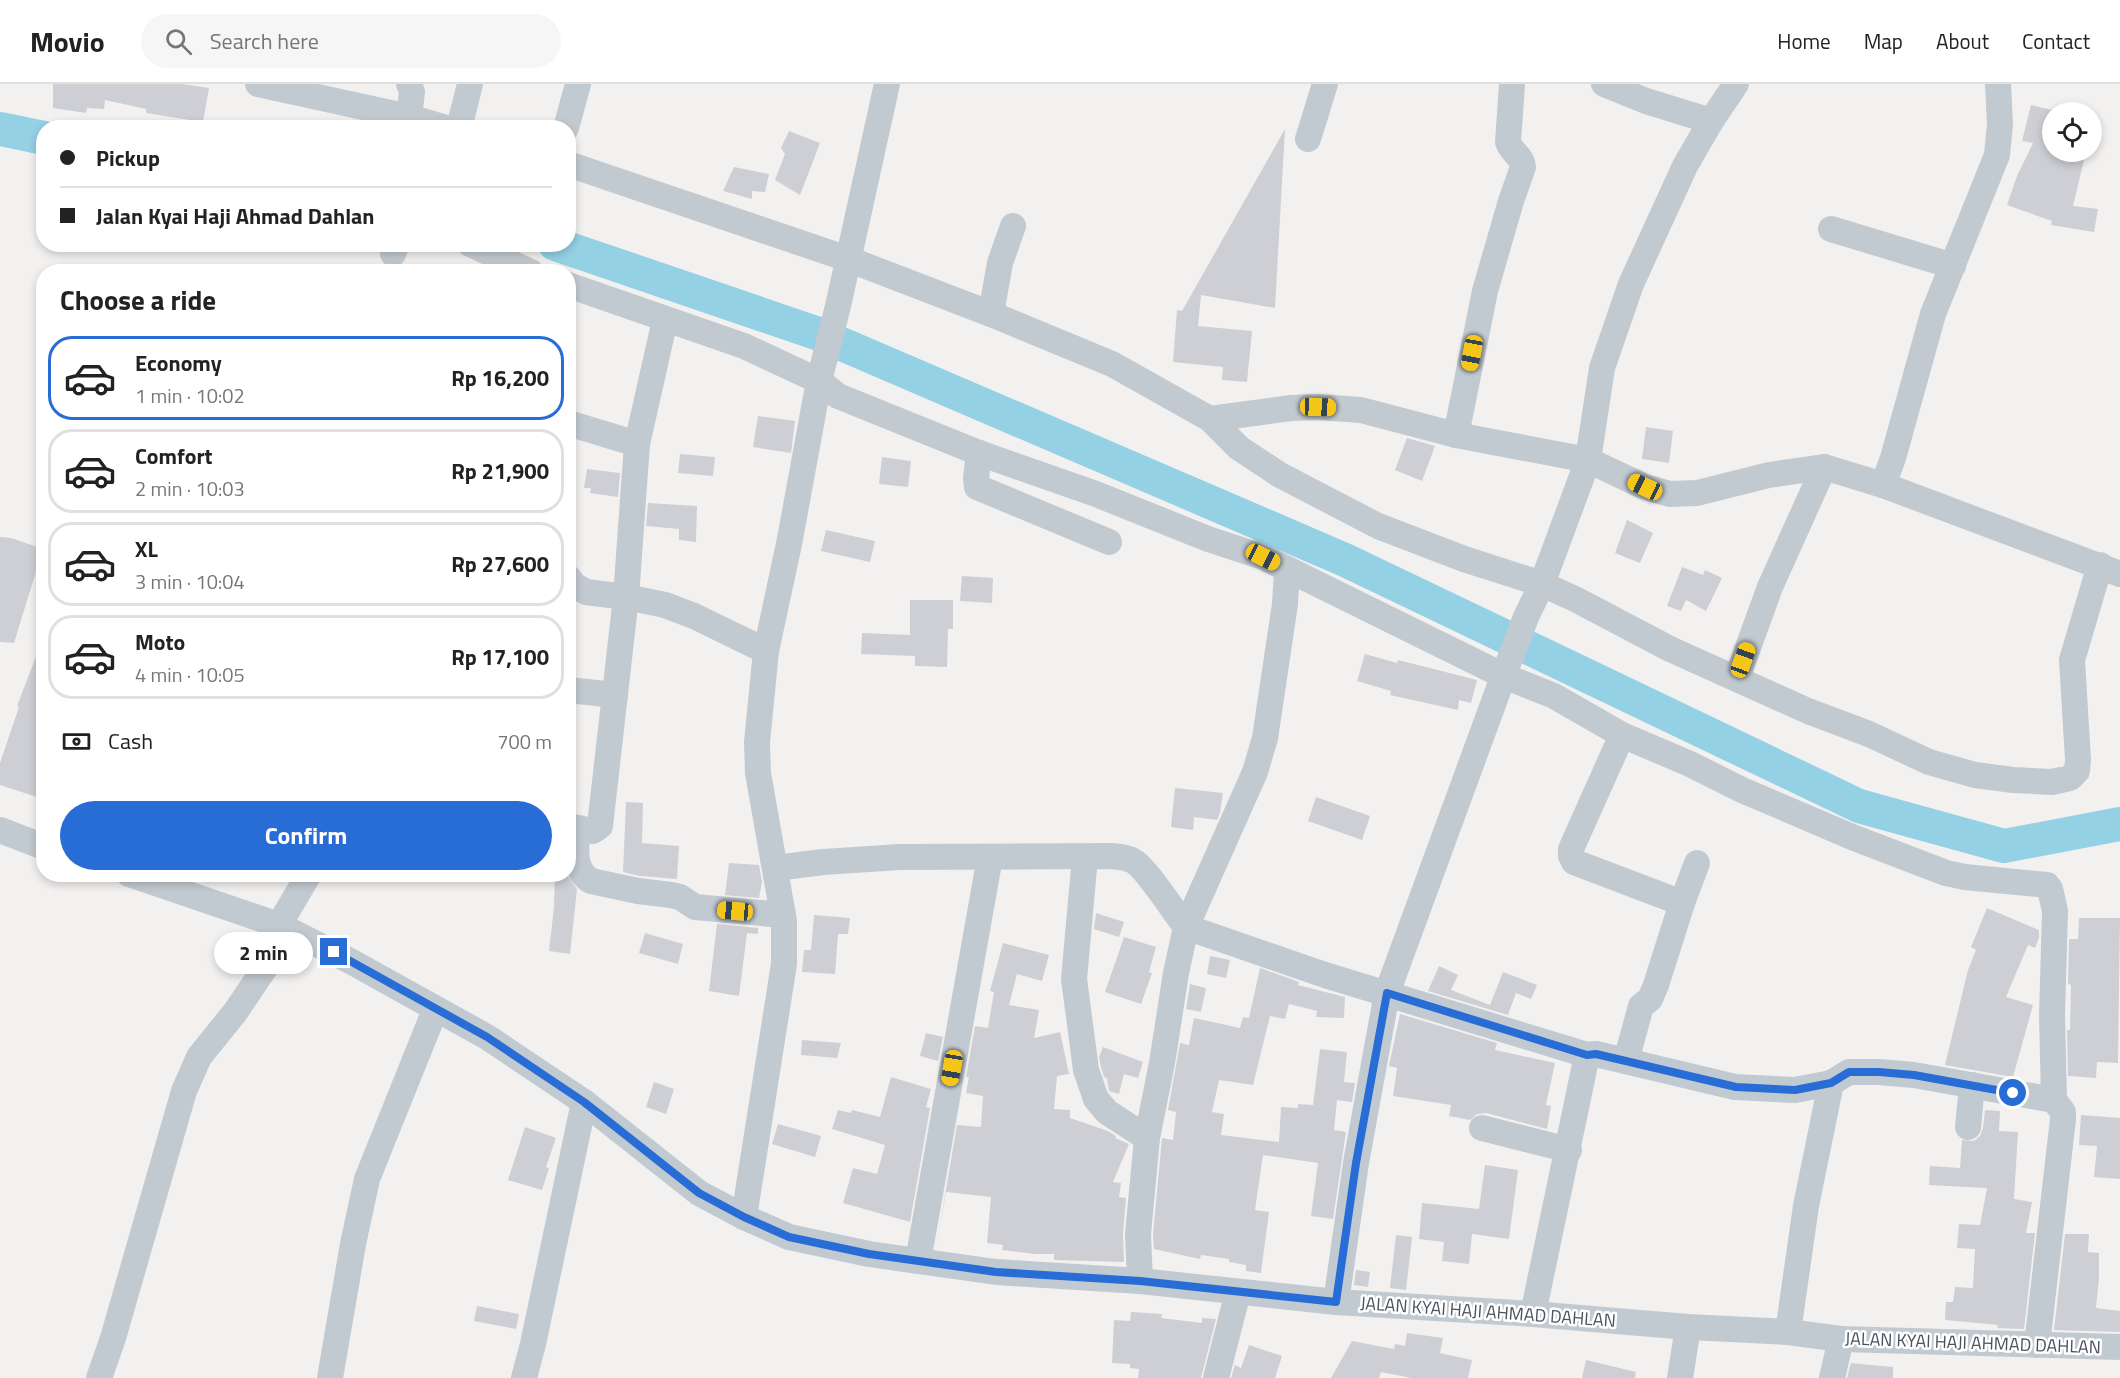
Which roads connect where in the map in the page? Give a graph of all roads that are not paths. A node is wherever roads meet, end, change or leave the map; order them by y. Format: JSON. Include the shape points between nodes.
{"nodes":[{"id":1,"x":258,"y":84,"type":"edge"},
{"id":2,"x":409,"y":84,"type":"edge"},
{"id":3,"x":470,"y":84,"type":"edge"},
{"id":4,"x":578,"y":84,"type":"edge"},
{"id":5,"x":887,"y":84,"type":"edge"},
{"id":6,"x":1325,"y":84,"type":"edge"},
{"id":7,"x":1512,"y":84,"type":"edge"},
{"id":8,"x":1604,"y":84,"type":"edge"},
{"id":9,"x":1736,"y":84,"type":"edge"},
{"id":10,"x":1998,"y":84,"type":"edge"},
{"id":11,"x":409,"y":117,"type":"junction"},
{"id":12,"x":419,"y":120,"type":"edge"},
{"id":13,"x":461,"y":120,"type":"edge"},
{"id":14,"x":568,"y":120,"type":"edge"},
{"id":15,"x":1711,"y":120,"type":"junction"},
{"id":16,"x":1308,"y":139,"type":"dead end"},
{"id":17,"x":576,"y":167,"type":"edge"},
{"id":18,"x":1013,"y":226,"type":"dead end"},
{"id":19,"x":1831,"y":229,"type":"dead end"},
{"id":20,"x":487,"y":252,"type":"edge"},
{"id":21,"x":848,"y":259,"type":"junction"},
{"id":22,"x":514,"y":264,"type":"edge"},
{"id":23,"x":1953,"y":266,"type":"junction"},
{"id":24,"x":576,"y":288,"type":"edge"},
{"id":25,"x":991,"y":314,"type":"junction"},
{"id":26,"x":664,"y":320,"type":"junction"},
{"id":27,"x":821,"y":375,"type":"junction"},
{"id":28,"x":1210,"y":419,"type":"junction"},
{"id":29,"x":576,"y":425,"type":"edge"},
{"id":30,"x":1456,"y":435,"type":"junction"},
{"id":31,"x":637,"y":444,"type":"junction"},
{"id":32,"x":979,"y":453,"type":"junction"},
{"id":33,"x":1588,"y":460,"type":"junction"},
{"id":34,"x":1824,"y":467,"type":"junction"},
{"id":35,"x":1882,"y":485,"type":"junction"},
{"id":36,"x":1109,"y":542,"type":"dead end"},
{"id":37,"x":1287,"y":570,"type":"junction"},
{"id":38,"x":2110,"y":570,"type":"edge"},
{"id":39,"x":1542,"y":584,"type":"junction"},
{"id":40,"x":576,"y":586,"type":"edge"},
{"id":41,"x":626,"y":597,"type":"junction"},
{"id":42,"x":766,"y":651,"type":"junction"},
{"id":43,"x":1505,"y":673,"type":"junction"},
{"id":44,"x":1737,"y":678,"type":"junction"},
{"id":45,"x":576,"y":691,"type":"edge"},
{"id":46,"x":615,"y":695,"type":"junction"},
{"id":47,"x":1622,"y":735,"type":"junction"},
{"id":48,"x":576,"y":828,"type":"edge"},
{"id":49,"x":0,"y":830,"type":"edge"},
{"id":50,"x":36,"y":844,"type":"edge"},
{"id":51,"x":576,"y":852,"type":"edge"},
{"id":52,"x":990,"y":857,"type":"junction"},
{"id":53,"x":1085,"y":857,"type":"junction"},
{"id":54,"x":1697,"y":863,"type":"dead end"},
{"id":55,"x":776,"y":868,"type":"junction"},
{"id":56,"x":152,"y":882,"type":"edge"},
{"id":57,"x":304,"y":882,"type":"edge"},
{"id":58,"x":1682,"y":903,"type":"junction"},
{"id":59,"x":783,"y":915,"type":"junction"},
{"id":60,"x":279,"y":926,"type":"junction"},
{"id":61,"x":1186,"y":927,"type":"junction"},
{"id":62,"x":1387,"y":993,"type":"junction"},
{"id":63,"x":435,"y":1010,"type":"junction"},
{"id":64,"x":1587,"y":1055,"type":"junction"},
{"id":65,"x":1626,"y":1061,"type":"junction"},
{"id":66,"x":1831,"y":1083,"type":"junction"},
{"id":67,"x":1972,"y":1085,"type":"junction"},
{"id":68,"x":2054,"y":1100,"type":"junction"},
{"id":69,"x":584,"y":1102,"type":"junction"},
{"id":70,"x":1968,"y":1127,"type":"dead end"},
{"id":71,"x":1482,"y":1128,"type":"dead end"},
{"id":72,"x":1147,"y":1138,"type":"junction"},
{"id":73,"x":1569,"y":1150,"type":"junction"},
{"id":74,"x":744,"y":1217,"type":"junction"},
{"id":75,"x":918,"y":1261,"type":"junction"},
{"id":76,"x":1140,"y":1281,"type":"junction"},
{"id":77,"x":1238,"y":1292,"type":"junction"},
{"id":78,"x":1336,"y":1302,"type":"junction"},
{"id":79,"x":1533,"y":1314,"type":"junction"},
{"id":80,"x":1688,"y":1327,"type":"junction"},
{"id":81,"x":1788,"y":1332,"type":"junction"},
{"id":82,"x":1841,"y":1339,"type":"junction"},
{"id":83,"x":2037,"y":1345,"type":"junction"},
{"id":84,"x":2120,"y":1347,"type":"edge"},
{"id":85,"x":99,"y":1378,"type":"edge"},
{"id":86,"x":330,"y":1378,"type":"edge"},
{"id":87,"x":524,"y":1378,"type":"edge"},
{"id":88,"x":1216,"y":1378,"type":"edge"},
{"id":89,"x":1680,"y":1378,"type":"edge"},
{"id":90,"x":1832,"y":1378,"type":"edge"}],
"edges":[{"from":1,"to":11,"type":"street"},
{"from":2,"to":11,"type":"street"},
{"from":3,"to":13,"type":"street"},
{"from":4,"to":14,"type":"street"},
{"from":5,"to":21,"type":"street"},
{"from":6,"to":16,"type":"street"},
{"from":7,"to":30,"type":"street","via":[[1508,142],[1523,167],[1485,291]]},
{"from":8,"to":15,"type":"street"},
{"from":9,"to":15,"type":"street"},
{"from":10,"to":23,"type":"street","via":[[1997,154]]},
{"from":11,"to":12,"type":"street"},
{"from":15,"to":33,"type":"street","via":[[1685,166],[1631,284],[1602,368]]},
{"from":17,"to":21,"type":"street"},
{"from":18,"to":25,"type":"street","via":[[1000,263]]},
{"from":19,"to":23,"type":"street"},
{"from":20,"to":22,"type":"street"},
{"from":21,"to":25,"type":"street"},
{"from":21,"to":27,"type":"street"},
{"from":23,"to":35,"type":"street","via":[[1933,314]]},
{"from":24,"to":26,"type":"street"},
{"from":25,"to":28,"type":"street","via":[[1113,364]]},
{"from":26,"to":27,"type":"street"},
{"from":26,"to":31,"type":"street"},
{"from":27,"to":32,"type":"street","via":[[838,396]]},
{"from":27,"to":42,"type":"street"},
{"from":28,"to":30,"type":"street","via":[[1290,408],[1346,408]]},
{"from":28,"to":39,"type":"street","via":[[1239,448],[1280,475],[1377,526]]},
{"from":29,"to":31,"type":"street"},
{"from":30,"to":33,"type":"street"},
{"from":31,"to":41,"type":"street"},
{"from":32,"to":36,"type":"street","via":[[977,487]]},
{"from":32,"to":37,"type":"street","via":[[1263,557]]},
{"from":33,"to":34,"type":"street","via":[[1645,487],[1670,494],[1697,493],[1769,475]]},
{"from":33,"to":39,"type":"street"},
{"from":34,"to":35,"type":"street"},
{"from":34,"to":44,"type":"street","via":[[1770,587]]},
{"from":35,"to":38,"type":"street"},
{"from":37,"to":43,"type":"street"},
{"from":37,"to":61,"type":"street","via":[[1265,738],[1255,772]]},
{"from":38,"to":44,"type":"street","via":[[2072,660],[2078,771],[2070,778],[2052,782],[2013,780],[1929,762]]},
{"from":39,"to":43,"type":"street"},
{"from":39,"to":44,"type":"street"},
{"from":40,"to":41,"type":"street","via":[[586,592]]},
{"from":41,"to":42,"type":"street","via":[[675,609]]},
{"from":41,"to":46,"type":"street"},
{"from":42,"to":55,"type":"street","via":[[757,742],[758,773]]},
{"from":43,"to":47,"type":"street"},
{"from":43,"to":62,"type":"street"},
{"from":45,"to":46,"type":"street"},
{"from":46,"to":48,"type":"street","via":[[600,826],[593,831]]},
{"from":47,"to":58,"type":"street","via":[[1570,856],[1574,862]]},
{"from":47,"to":68,"type":"street","via":[[1778,806],[1946,873],[2047,885],[2055,912]]},
{"from":49,"to":50,"type":"street"},
{"from":51,"to":59,"type":"street","via":[[578,866],[591,881],[672,895],[695,907]]},
{"from":52,"to":53,"type":"street"},
{"from":52,"to":55,"type":"street","via":[[900,857]]},
{"from":52,"to":75,"type":"street"},
{"from":53,"to":61,"type":"street","via":[[1111,856],[1135,862]]},
{"from":53,"to":72,"type":"street","via":[[1074,979],[1086,1070],[1096,1099],[1107,1112]]},
{"from":54,"to":58,"type":"street"},
{"from":55,"to":59,"type":"street"},
{"from":56,"to":60,"type":"street","name":"JALAN KYAI HAJI AHMAD DAHLAN"},
{"from":57,"to":60,"type":"street"},
{"from":58,"to":65,"type":"street","via":[[1652,997],[1641,1006]]},
{"from":59,"to":74,"type":"street","via":[[784,964]]},
{"from":60,"to":63,"type":"street","name":"JALAN KYAI HAJI AHMAD DAHLAN"},
{"from":60,"to":85,"type":"street","via":[[269,962],[199,1057],[184,1091]]},
{"from":61,"to":62,"type":"street"},
{"from":61,"to":72,"type":"street"},
{"from":62,"to":64,"type":"street"},
{"from":62,"to":78,"type":"street"},
{"from":63,"to":69,"type":"street","name":"JALAN KYAI HAJI AHMAD DAHLAN","via":[[487,1037]]},
{"from":63,"to":86,"type":"street","via":[[367,1179]]},
{"from":64,"to":65,"type":"street"},
{"from":64,"to":73,"type":"street"},
{"from":65,"to":66,"type":"street","via":[[1736,1087],[1795,1090]]},
{"from":66,"to":67,"type":"street","via":[[1849,1072],[1879,1072]]},
{"from":66,"to":81,"type":"street","via":[[1806,1206]]},
{"from":67,"to":68,"type":"street"},
{"from":67,"to":70,"type":"street"},
{"from":68,"to":83,"type":"street","via":[[2063,1119]]},
{"from":69,"to":74,"type":"street","name":"JALAN KYAI HAJI AHMAD DAHLAN","via":[[699,1193]]},
{"from":69,"to":87,"type":"street"},
{"from":71,"to":73,"type":"street"},
{"from":72,"to":76,"type":"street","via":[[1138,1234]]},
{"from":73,"to":79,"type":"street"},
{"from":74,"to":75,"type":"street","name":"JALAN KYAI HAJI AHMAD DAHLAN","via":[[789,1237]]},
{"from":75,"to":76,"type":"street","name":"JALAN KYAI HAJI AHMAD DAHLAN","via":[[996,1272]]},
{"from":76,"to":77,"type":"street","name":"JALAN KYAI HAJI AHMAD DAHLAN"},
{"from":77,"to":78,"type":"street","name":"JALAN KYAI HAJI AHMAD DAHLAN"},
{"from":77,"to":88,"type":"street"},
{"from":78,"to":79,"type":"street","name":"JALAN KYAI HAJI AHMAD DAHLAN"},
{"from":79,"to":80,"type":"street","name":"JALAN KYAI HAJI AHMAD DAHLAN"},
{"from":80,"to":81,"type":"street","name":"JALAN KYAI HAJI AHMAD DAHLAN"},
{"from":80,"to":89,"type":"street"},
{"from":81,"to":82,"type":"street","name":"JALAN KYAI HAJI AHMAD DAHLAN"},
{"from":82,"to":83,"type":"street","name":"JALAN KYAI HAJI AHMAD DAHLAN"},
{"from":82,"to":90,"type":"street"},
{"from":83,"to":84,"type":"street","name":"JALAN KYAI HAJI AHMAD DAHLAN"}]}
